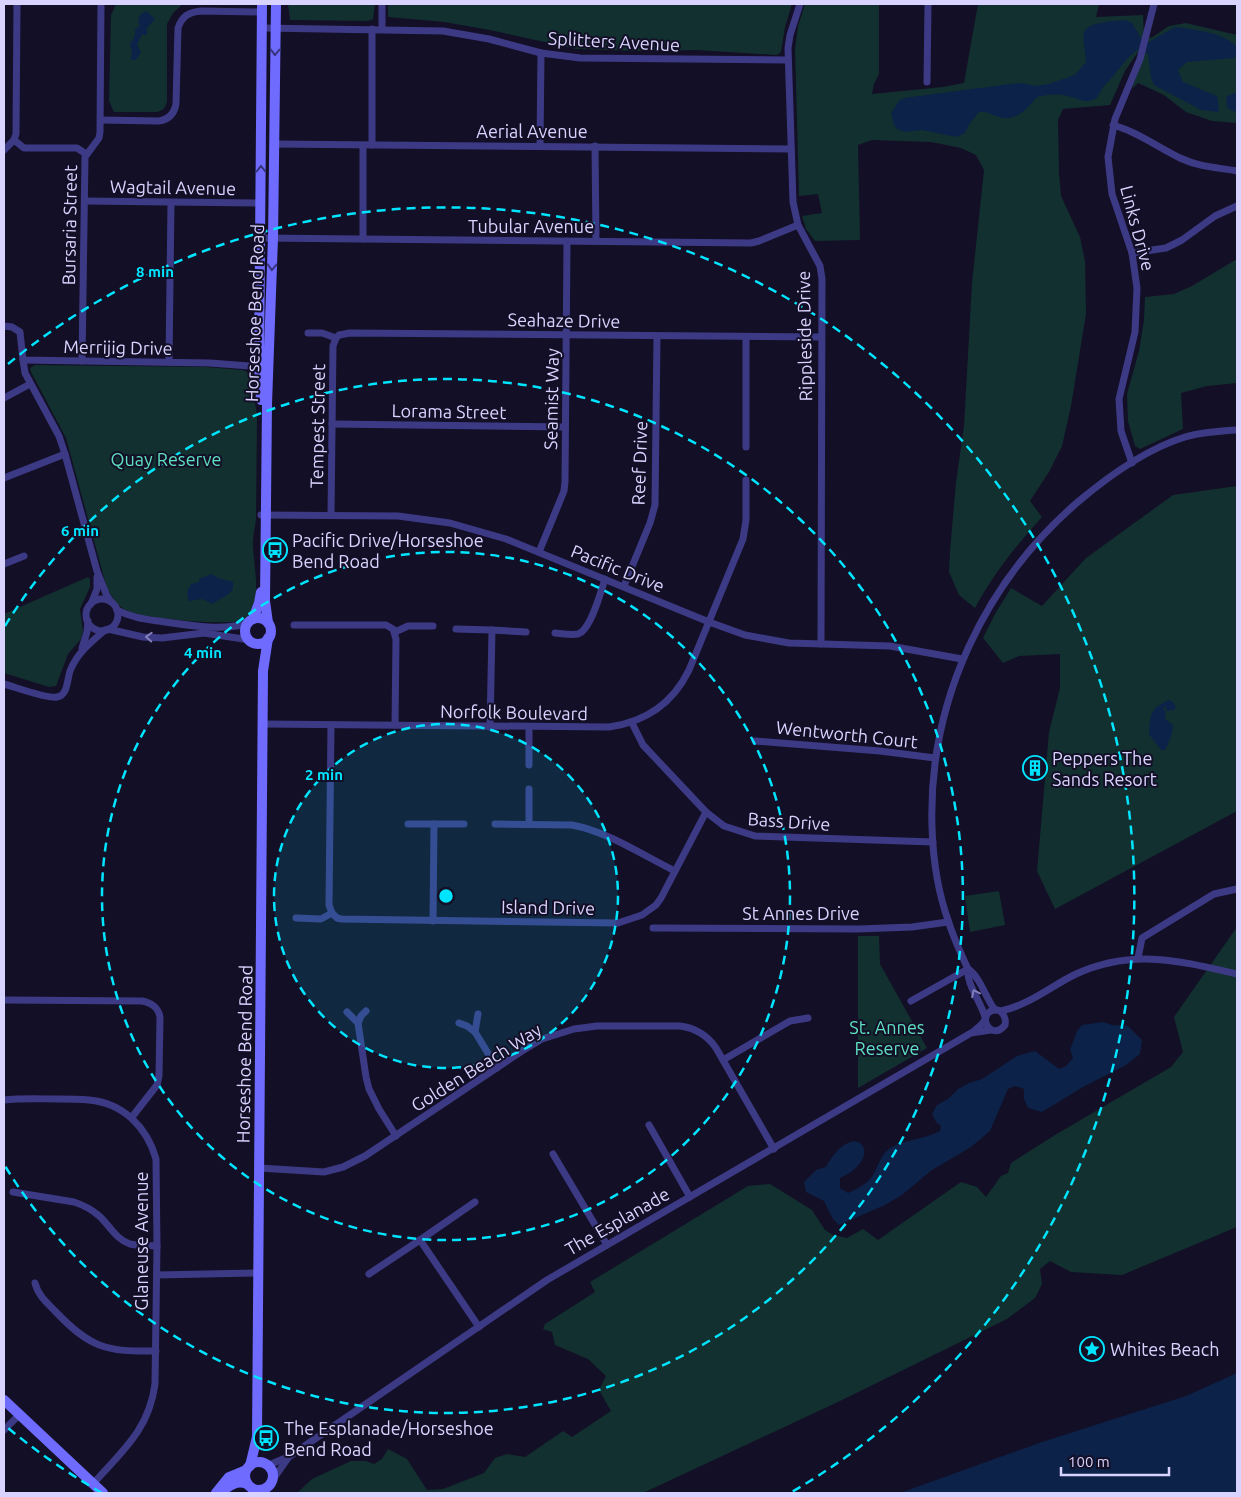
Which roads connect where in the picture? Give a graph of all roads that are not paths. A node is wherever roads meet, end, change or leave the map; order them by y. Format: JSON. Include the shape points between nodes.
{"nodes":[{"id":1,"x":17,"y":4,"type":"edge"},
{"id":2,"x":101,"y":4,"type":"edge"},
{"id":3,"x":276,"y":4,"type":"edge"},
{"id":4,"x":382,"y":4,"type":"edge"},
{"id":5,"x":800,"y":4,"type":"edge"},
{"id":6,"x":928,"y":4,"type":"edge"},
{"id":7,"x":1154,"y":4,"type":"edge"},
{"id":8,"x":262,"y":8,"type":"edge"},
{"id":9,"x":262,"y":28,"type":"junction"},
{"id":10,"x":276,"y":28,"type":"junction"},
{"id":11,"x":372,"y":29,"type":"junction"},
{"id":12,"x":382,"y":29,"type":"junction"},
{"id":13,"x":541,"y":53,"type":"junction"},
{"id":14,"x":788,"y":60,"type":"junction"},
{"id":15,"x":927,"y":82,"type":"dead end"},
{"id":16,"x":101,"y":120,"type":"junction"},
{"id":17,"x":1113,"y":124,"type":"junction"},
{"id":18,"x":14,"y":140,"type":"junction"},
{"id":19,"x":274,"y":144,"type":"junction"},
{"id":20,"x":364,"y":145,"type":"junction"},
{"id":21,"x":372,"y":145,"type":"junction"},
{"id":22,"x":540,"y":146,"type":"junction"},
{"id":23,"x":596,"y":146,"type":"junction"},
{"id":24,"x":791,"y":149,"type":"junction"},
{"id":25,"x":4,"y":150,"type":"edge"},
{"id":26,"x":86,"y":154,"type":"junction"},
{"id":27,"x":1237,"y":171,"type":"edge"},
{"id":28,"x":85,"y":201,"type":"junction"},
{"id":29,"x":171,"y":203,"type":"junction"},
{"id":30,"x":261,"y":203,"type":"junction"},
{"id":31,"x":1237,"y":206,"type":"edge"},
{"id":32,"x":798,"y":225,"type":"junction"},
{"id":33,"x":261,"y":238,"type":"junction"},
{"id":34,"x":273,"y":238,"type":"junction"},
{"id":35,"x":363,"y":239,"type":"junction"},
{"id":36,"x":567,"y":241,"type":"junction"},
{"id":37,"x":596,"y":241,"type":"junction"},
{"id":38,"x":1132,"y":253,"type":"junction"},
{"id":39,"x":4,"y":326,"type":"edge"},
{"id":40,"x":308,"y":333,"type":"dead end"},
{"id":41,"x":567,"y":335,"type":"junction"},
{"id":42,"x":657,"y":336,"type":"junction"},
{"id":43,"x":746,"y":336,"type":"junction"},
{"id":44,"x":336,"y":338,"type":"junction"},
{"id":45,"x":822,"y":338,"type":"junction"},
{"id":46,"x":22,"y":360,"type":"junction"},
{"id":47,"x":82,"y":361,"type":"junction"},
{"id":48,"x":168,"y":362,"type":"junction"},
{"id":49,"x":264,"y":367,"type":"junction"},
{"id":50,"x":30,"y":384,"type":"junction"},
{"id":51,"x":4,"y":398,"type":"edge"},
{"id":52,"x":332,"y":424,"type":"junction"},
{"id":53,"x":565,"y":427,"type":"junction"},
{"id":54,"x":1237,"y":430,"type":"edge"},
{"id":55,"x":746,"y":448,"type":"dead end"},
{"id":56,"x":65,"y":454,"type":"junction"},
{"id":57,"x":1132,"y":463,"type":"junction"},
{"id":58,"x":4,"y":478,"type":"edge"},
{"id":59,"x":746,"y":480,"type":"dead end"},
{"id":60,"x":331,"y":514,"type":"junction"},
{"id":61,"x":264,"y":515,"type":"junction"},
{"id":62,"x":539,"y":552,"type":"junction"},
{"id":63,"x":24,"y":556,"type":"dead end"},
{"id":64,"x":4,"y":564,"type":"edge"},
{"id":65,"x":97,"y":571,"type":"junction"},
{"id":66,"x":605,"y":579,"type":"junction"},
{"id":67,"x":624,"y":586,"type":"junction"},
{"id":68,"x":111,"y":602,"type":"junction"},
{"id":69,"x":91,"y":604,"type":"junction"},
{"id":70,"x":117,"y":610,"type":"junction"},
{"id":71,"x":88,"y":621,"type":"junction"},
{"id":72,"x":250,"y":622,"type":"junction"},
{"id":73,"x":709,"y":622,"type":"junction"},
{"id":74,"x":268,"y":623,"type":"junction"},
{"id":75,"x":294,"y":624,"type":"dead end"},
{"id":76,"x":433,"y":626,"type":"dead end"},
{"id":77,"x":456,"y":628,"type":"dead end"},
{"id":78,"x":107,"y":630,"type":"junction"},
{"id":79,"x":492,"y":630,"type":"junction"},
{"id":80,"x":395,"y":632,"type":"junction"},
{"id":81,"x":526,"y":632,"type":"dead end"},
{"id":82,"x":555,"y":633,"type":"dead end"},
{"id":83,"x":268,"y":638,"type":"junction"},
{"id":84,"x":250,"y":641,"type":"junction"},
{"id":85,"x":821,"y":644,"type":"junction"},
{"id":86,"x":80,"y":653,"type":"junction"},
{"id":87,"x":962,"y":659,"type":"junction"},
{"id":88,"x":263,"y":671,"type":"junction"},
{"id":89,"x":4,"y":684,"type":"edge"},
{"id":90,"x":632,"y":723,"type":"junction"},
{"id":91,"x":263,"y":724,"type":"junction"},
{"id":92,"x":331,"y":725,"type":"junction"},
{"id":93,"x":395,"y":725,"type":"junction"},
{"id":94,"x":490,"y":727,"type":"junction"},
{"id":95,"x":529,"y":727,"type":"junction"},
{"id":96,"x":755,"y":741,"type":"dead end"},
{"id":97,"x":935,"y":758,"type":"junction"},
{"id":98,"x":529,"y":765,"type":"dead end"},
{"id":99,"x":529,"y":789,"type":"dead end"},
{"id":100,"x":706,"y":812,"type":"junction"},
{"id":101,"x":408,"y":824,"type":"dead end"},
{"id":102,"x":434,"y":824,"type":"junction"},
{"id":103,"x":464,"y":824,"type":"dead end"},
{"id":104,"x":495,"y":824,"type":"dead end"},
{"id":105,"x":529,"y":824,"type":"junction"},
{"id":106,"x":933,"y":842,"type":"junction"},
{"id":107,"x":675,"y":871,"type":"junction"},
{"id":108,"x":1237,"y":889,"type":"edge"},
{"id":109,"x":332,"y":913,"type":"junction"},
{"id":110,"x":296,"y":918,"type":"dead end"},
{"id":111,"x":433,"y":921,"type":"junction"},
{"id":112,"x":948,"y":922,"type":"junction"},
{"id":113,"x":653,"y":928,"type":"dead end"},
{"id":114,"x":1138,"y":958,"type":"junction"},
{"id":115,"x":968,"y":968,"type":"junction"},
{"id":116,"x":1237,"y":974,"type":"edge"},
{"id":117,"x":4,"y":1000,"type":"edge"},
{"id":118,"x":910,"y":1001,"type":"dead end"},
{"id":119,"x":1022,"y":1004,"type":"junction"},
{"id":120,"x":998,"y":1010,"type":"junction"},
{"id":121,"x":366,"y":1011,"type":"dead end"},
{"id":122,"x":347,"y":1012,"type":"dead end"},
{"id":123,"x":478,"y":1014,"type":"dead end"},
{"id":124,"x":808,"y":1018,"type":"dead end"},
{"id":125,"x":985,"y":1018,"type":"junction"},
{"id":126,"x":1006,"y":1022,"type":"junction"},
{"id":127,"x":358,"y":1023,"type":"junction"},
{"id":128,"x":459,"y":1023,"type":"dead end"},
{"id":129,"x":990,"y":1030,"type":"junction"},
{"id":130,"x":475,"y":1032,"type":"junction"},
{"id":131,"x":973,"y":1032,"type":"junction"},
{"id":132,"x":723,"y":1060,"type":"junction"},
{"id":133,"x":497,"y":1068,"type":"junction"},
{"id":134,"x":4,"y":1100,"type":"edge"},
{"id":135,"x":132,"y":1117,"type":"junction"},
{"id":136,"x":649,"y":1125,"type":"dead end"},
{"id":137,"x":396,"y":1136,"type":"junction"},
{"id":138,"x":774,"y":1149,"type":"junction"},
{"id":139,"x":554,"y":1154,"type":"dead end"},
{"id":140,"x":259,"y":1168,"type":"junction"},
{"id":141,"x":13,"y":1192,"type":"dead end"},
{"id":142,"x":690,"y":1197,"type":"junction"},
{"id":143,"x":475,"y":1202,"type":"dead end"},
{"id":144,"x":420,"y":1240,"type":"junction"},
{"id":145,"x":607,"y":1245,"type":"junction"},
{"id":146,"x":157,"y":1246,"type":"junction"},
{"id":147,"x":257,"y":1273,"type":"junction"},
{"id":148,"x":368,"y":1274,"type":"dead end"},
{"id":149,"x":157,"y":1275,"type":"junction"},
{"id":150,"x":35,"y":1283,"type":"dead end"},
{"id":151,"x":479,"y":1327,"type":"junction"},
{"id":152,"x":156,"y":1351,"type":"junction"},
{"id":153,"x":4,"y":1400,"type":"edge"},
{"id":154,"x":19,"y":1415,"type":"junction"},
{"id":155,"x":4,"y":1430,"type":"edge"},
{"id":156,"x":256,"y":1437,"type":"junction"},
{"id":157,"x":290,"y":1456,"type":"junction"},
{"id":158,"x":266,"y":1463,"type":"junction"},
{"id":159,"x":248,"y":1468,"type":"junction"},
{"id":160,"x":274,"y":1478,"type":"junction"},
{"id":161,"x":93,"y":1484,"type":"junction"},
{"id":162,"x":247,"y":1484,"type":"junction"},
{"id":163,"x":103,"y":1493,"type":"edge"},
{"id":164,"x":216,"y":1493,"type":"edge"}],
"edges":[{"from":1,"to":18,"type":"street"},
{"from":2,"to":16,"type":"street","name":"Bursaria Street"},
{"from":3,"to":10,"type":"street","name":"Horseshoe Bend Road"},
{"from":4,"to":12,"type":"street"},
{"from":5,"to":14,"type":"street","name":"Rippleside Drive","via":[[790,35]]},
{"from":6,"to":15,"type":"street"},
{"from":7,"to":17,"type":"street","name":"Links Drive","via":[[1140,59]]},
{"from":8,"to":9,"type":"street","name":"Horseshoe Bend Road"},
{"from":8,"to":16,"type":"street","via":[[201,11],[186,15],[178,28],[176,104],[171,116],[158,121]]},
{"from":9,"to":10,"type":"street","name":"Splitters Avenue"},
{"from":30,"to":9,"type":"street","name":"Horseshoe Bend Road","one_way":true},
{"from":10,"to":11,"type":"street","name":"Splitters Avenue"},
{"from":10,"to":19,"type":"street","name":"Horseshoe Bend Road","one_way":true},
{"from":11,"to":12,"type":"street","name":"Splitters Avenue"},
{"from":11,"to":21,"type":"street"},
{"from":12,"to":13,"type":"street","name":"Splitters Avenue","via":[[460,33]]},
{"from":13,"to":14,"type":"street","name":"Splitters Avenue","via":[[580,58]]},
{"from":13,"to":22,"type":"street"},
{"from":14,"to":24,"type":"street","name":"Rippleside Drive"},
{"from":16,"to":26,"type":"street","name":"Bursaria Street","via":[[99,138]]},
{"from":17,"to":27,"type":"street","via":[[1133,131],[1189,162]]},
{"from":17,"to":38,"type":"street","name":"Links Drive","via":[[1109,175],[1117,211]]},
{"from":18,"to":25,"type":"street"},
{"from":18,"to":26,"type":"street","via":[[24,148],[77,148]]},
{"from":19,"to":20,"type":"street","name":"Aerial Avenue"},
{"from":19,"to":34,"type":"street","name":"Horseshoe Bend Road"},
{"from":20,"to":21,"type":"street","name":"Aerial Avenue"},
{"from":20,"to":35,"type":"street"},
{"from":21,"to":22,"type":"street","name":"Aerial Avenue"},
{"from":22,"to":23,"type":"street","name":"Aerial Avenue"},
{"from":23,"to":24,"type":"street","name":"Aerial Avenue"},
{"from":23,"to":37,"type":"street"},
{"from":24,"to":32,"type":"street","name":"Rippleside Drive","via":[[793,202]]},
{"from":26,"to":28,"type":"street","name":"Bursaria Street"},
{"from":28,"to":29,"type":"street","name":"Wagtail Avenue"},
{"from":28,"to":47,"type":"street","name":"Bursaria Street"},
{"from":29,"to":30,"type":"street","name":"Wagtail Avenue"},
{"from":29,"to":48,"type":"street"},
{"from":30,"to":33,"type":"street","name":"Horseshoe Bend Road"},
{"from":31,"to":38,"type":"street","via":[[1215,216],[1166,248]]},
{"from":32,"to":37,"type":"street","name":"Tubular Avenue","via":[[751,243]]},
{"from":32,"to":45,"type":"street","name":"Rippleside Drive","via":[[820,266]]},
{"from":33,"to":34,"type":"street","name":"Tubular Avenue"},
{"from":33,"to":49,"type":"street","name":"Horseshoe Bend Road"},
{"from":34,"to":35,"type":"street","name":"Tubular Avenue"},
{"from":34,"to":49,"type":"street","name":"Horseshoe Bend Road","one_way":true},
{"from":35,"to":36,"type":"street","name":"Tubular Avenue"},
{"from":36,"to":37,"type":"street","name":"Tubular Avenue"},
{"from":36,"to":41,"type":"street","name":"Seamist Way"},
{"from":38,"to":57,"type":"street","name":"Links Drive","via":[[1137,288],[1136,318],[1118,406],[1123,439]]},
{"from":39,"to":46,"type":"street","via":[[20,332]]},
{"from":40,"to":44,"type":"street","name":"Seahaze Drive"},
{"from":41,"to":42,"type":"street","name":"Seahaze Drive"},
{"from":41,"to":44,"type":"street","name":"Seahaze Drive","via":[[350,333],[339,334]]},
{"from":41,"to":53,"type":"street","name":"Seamist Way"},
{"from":42,"to":43,"type":"street","name":"Seahaze Drive"},
{"from":42,"to":67,"type":"street","name":"Reef Drive","via":[[655,505]]},
{"from":43,"to":45,"type":"street","name":"Seahaze Drive"},
{"from":43,"to":55,"type":"street"},
{"from":44,"to":52,"type":"street","name":"Tempest Street","via":[[333,346]]},
{"from":45,"to":85,"type":"street","name":"Rippleside Drive"},
{"from":46,"to":47,"type":"street","name":"Merrijig Drive"},
{"from":46,"to":50,"type":"street"},
{"from":47,"to":48,"type":"street","name":"Merrijig Drive"},
{"from":48,"to":49,"type":"street","name":"Merrijig Drive"},
{"from":49,"to":61,"type":"street","name":"Horseshoe Bend Road"},
{"from":50,"to":51,"type":"street"},
{"from":50,"to":56,"type":"street","via":[[59,436]]},
{"from":52,"to":53,"type":"street","name":"Lorama Street"},
{"from":52,"to":60,"type":"street","name":"Tempest Street"},
{"from":53,"to":62,"type":"street","name":"Seamist Way","via":[[564,491]]},
{"from":54,"to":57,"type":"street","via":[[1186,436]]},
{"from":56,"to":58,"type":"street"},
{"from":56,"to":65,"type":"street"},
{"from":57,"to":87,"type":"street","via":[[1087,494],[1039,539],[994,598]]},
{"from":59,"to":73,"type":"street","name":"Norfolk Boulevard","via":[[745,529]]},
{"from":60,"to":61,"type":"street","name":"Pacific Drive"},
{"from":60,"to":62,"type":"street","name":"Pacific Drive","via":[[398,516],[450,523],[486,532]]},
{"from":61,"to":72,"type":"street","name":"Horseshoe Bend Road","via":[[259,603]]},
{"from":61,"to":74,"type":"street","name":"Horseshoe Bend Road"},
{"from":62,"to":66,"type":"street","name":"Pacific Drive"},
{"from":63,"to":64,"type":"street"},
{"from":65,"to":68,"type":"street"},
{"from":65,"to":69,"type":"street","via":[[97,589]]},
{"from":66,"to":67,"type":"street","name":"Pacific Drive"},
{"from":66,"to":82,"type":"street","via":[[585,630],[580,634]]},
{"from":67,"to":73,"type":"street","name":"Pacific Drive"},
{"from":68,"to":69,"type":"street","via":[[103,599]]},
{"from":68,"to":70,"type":"street"},
{"from":69,"to":71,"type":"street","via":[[87,612]]},
{"from":70,"to":72,"type":"street","via":[[136,618],[184,625],[222,628]]},
{"from":70,"to":78,"type":"street","via":[[115,624]]},
{"from":71,"to":78,"type":"street","via":[[93,628]]},
{"from":71,"to":86,"type":"street"},
{"from":72,"to":74,"type":"street","via":[[263,619]]},
{"from":72,"to":84,"type":"street","via":[[246,633]]},
{"from":73,"to":85,"type":"street","name":"Pacific Drive","via":[[766,640]]},
{"from":73,"to":90,"type":"street","name":"Norfolk Boulevard","via":[[679,689],[655,711]]},
{"from":74,"to":83,"type":"street","via":[[271,630]]},
{"from":75,"to":80,"type":"street","via":[[386,625]]},
{"from":76,"to":80,"type":"street","via":[[408,626]]},
{"from":77,"to":79,"type":"street"},
{"from":84,"to":78,"type":"street","one_way":true,"via":[[204,633],[162,638]]},
{"from":78,"to":86,"type":"street"},
{"from":79,"to":81,"type":"street"},
{"from":79,"to":94,"type":"street"},
{"from":80,"to":93,"type":"street"},
{"from":83,"to":84,"type":"street","via":[[262,643]]},
{"from":83,"to":88,"type":"street","name":"Horseshoe Bend Road"},
{"from":84,"to":88,"type":"street","name":"Horseshoe Bend Road"},
{"from":85,"to":87,"type":"street","name":"Pacific Drive","via":[[890,646]]},
{"from":86,"to":89,"type":"street","via":[[70,672],[65,692],[57,697]]},
{"from":87,"to":97,"type":"street","via":[[945,711]]},
{"from":88,"to":91,"type":"street","name":"Horseshoe Bend Road"},
{"from":90,"to":95,"type":"street","name":"Norfolk Boulevard","via":[[609,727]]},
{"from":90,"to":100,"type":"street","name":"Bass Drive","via":[[643,745]]},
{"from":91,"to":92,"type":"street","name":"Norfolk Boulevard"},
{"from":91,"to":140,"type":"street","name":"Horseshoe Bend Road"},
{"from":92,"to":93,"type":"street","name":"Norfolk Boulevard"},
{"from":92,"to":109,"type":"street","via":[[329,905]]},
{"from":93,"to":94,"type":"street","name":"Norfolk Boulevard"},
{"from":94,"to":95,"type":"street","name":"Norfolk Boulevard"},
{"from":95,"to":98,"type":"street"},
{"from":96,"to":97,"type":"street","name":"Wentworth Court"},
{"from":97,"to":106,"type":"street"},
{"from":99,"to":105,"type":"street"},
{"from":100,"to":106,"type":"street","name":"Bass Drive","via":[[724,826],[754,836]]},
{"from":100,"to":107,"type":"street","name":"Island Drive"},
{"from":101,"to":102,"type":"street"},
{"from":102,"to":103,"type":"street"},
{"from":102,"to":111,"type":"street"},
{"from":104,"to":105,"type":"street"},
{"from":105,"to":107,"type":"street","via":[[572,825],[591,830]]},
{"from":106,"to":112,"type":"street"},
{"from":107,"to":111,"type":"street","name":"Island Drive","via":[[656,905],[626,922]]},
{"from":108,"to":114,"type":"street","via":[[1214,894],[1142,938]]},
{"from":109,"to":110,"type":"street","name":"Island Drive","via":[[321,919]]},
{"from":109,"to":111,"type":"street","name":"Island Drive","via":[[342,919]]},
{"from":112,"to":113,"type":"street","name":"St Annes Drive","via":[[858,929]]},
{"from":112,"to":115,"type":"street"},
{"from":114,"to":116,"type":"street","name":"The Esplanade","via":[[1163,959]]},
{"from":114,"to":119,"type":"street","name":"The Esplanade","via":[[1096,966]]},
{"from":115,"to":118,"type":"street"},
{"from":115,"to":120,"type":"street","via":[[974,973],[988,1001]]},
{"from":125,"to":115,"type":"street","one_way":true,"via":[[967,976]]},
{"from":117,"to":135,"type":"street","via":[[142,1001],[154,1006],[160,1017],[159,1076],[153,1092]]},
{"from":119,"to":120,"type":"street","name":"The Esplanade"},
{"from":119,"to":126,"type":"street","name":"The Esplanade"},
{"from":120,"to":125,"type":"street","name":"The Esplanade","via":[[989,1012]]},
{"from":120,"to":126,"type":"street","via":[[1005,1015]]},
{"from":121,"to":127,"type":"street"},
{"from":122,"to":127,"type":"street"},
{"from":123,"to":130,"type":"street"},
{"from":124,"to":132,"type":"street","via":[[790,1021]]},
{"from":125,"to":129,"type":"street"},
{"from":125,"to":131,"type":"street","name":"The Esplanade"},
{"from":126,"to":129,"type":"street","name":"The Esplanade","via":[[1000,1030]]},
{"from":127,"to":137,"type":"street","via":[[369,1089]]},
{"from":128,"to":130,"type":"street"},
{"from":129,"to":131,"type":"street","name":"The Esplanade"},
{"from":130,"to":133,"type":"street"},
{"from":131,"to":138,"type":"street","name":"The Esplanade"},
{"from":132,"to":133,"type":"street","name":"Golden Beach Way","via":[[708,1038],[689,1028],[597,1026],[542,1039]]},
{"from":132,"to":138,"type":"street","name":"Golden Beach Way"},
{"from":133,"to":137,"type":"street","name":"Golden Beach Way"},
{"from":134,"to":135,"type":"street","name":"Glaneuse Avenue","via":[[90,1100],[118,1108]]},
{"from":135,"to":146,"type":"street","name":"Glaneuse Avenue","via":[[147,1136],[156,1159]]},
{"from":136,"to":142,"type":"street"},
{"from":137,"to":140,"type":"street","name":"Golden Beach Way","via":[[352,1164],[333,1170]]},
{"from":138,"to":142,"type":"street","name":"The Esplanade"},
{"from":139,"to":145,"type":"street"},
{"from":140,"to":147,"type":"street","name":"Horseshoe Bend Road"},
{"from":141,"to":146,"type":"street","via":[[83,1205],[130,1244]]},
{"from":142,"to":145,"type":"street","name":"The Esplanade"},
{"from":143,"to":144,"type":"street"},
{"from":144,"to":148,"type":"street"},
{"from":144,"to":151,"type":"street"},
{"from":145,"to":151,"type":"street","name":"The Esplanade","via":[[541,1284]]},
{"from":146,"to":149,"type":"street","name":"Glaneuse Avenue"},
{"from":147,"to":149,"type":"street"},
{"from":147,"to":156,"type":"street","name":"Horseshoe Bend Road"},
{"from":149,"to":152,"type":"street","name":"Glaneuse Avenue"},
{"from":150,"to":152,"type":"street","via":[[38,1293],[67,1325],[98,1345],[114,1350]]},
{"from":151,"to":157,"type":"street","name":"The Esplanade"},
{"from":152,"to":161,"type":"street","name":"Glaneuse Avenue","via":[[154,1396],[146,1418],[132,1440]]},
{"from":153,"to":154,"type":"street"},
{"from":154,"to":155,"type":"street"},
{"from":154,"to":161,"type":"street"},
{"from":156,"to":158,"type":"street","name":"Horseshoe Bend Road"},
{"from":156,"to":159,"type":"street","name":"Horseshoe Bend Road"},
{"from":157,"to":158,"type":"street","name":"The Esplanade"},
{"from":157,"to":160,"type":"street","name":"The Esplanade"},
{"from":158,"to":159,"type":"street"},
{"from":158,"to":160,"type":"street","via":[[272,1468]]},
{"from":159,"to":162,"type":"street"},
{"from":159,"to":164,"type":"street","via":[[229,1477]]},
{"from":160,"to":162,"type":"street","via":[[264,1490],[254,1490]]},
{"from":161,"to":163,"type":"street"},
{"from":162,"to":164,"type":"street","via":[[236,1482]]}]}
